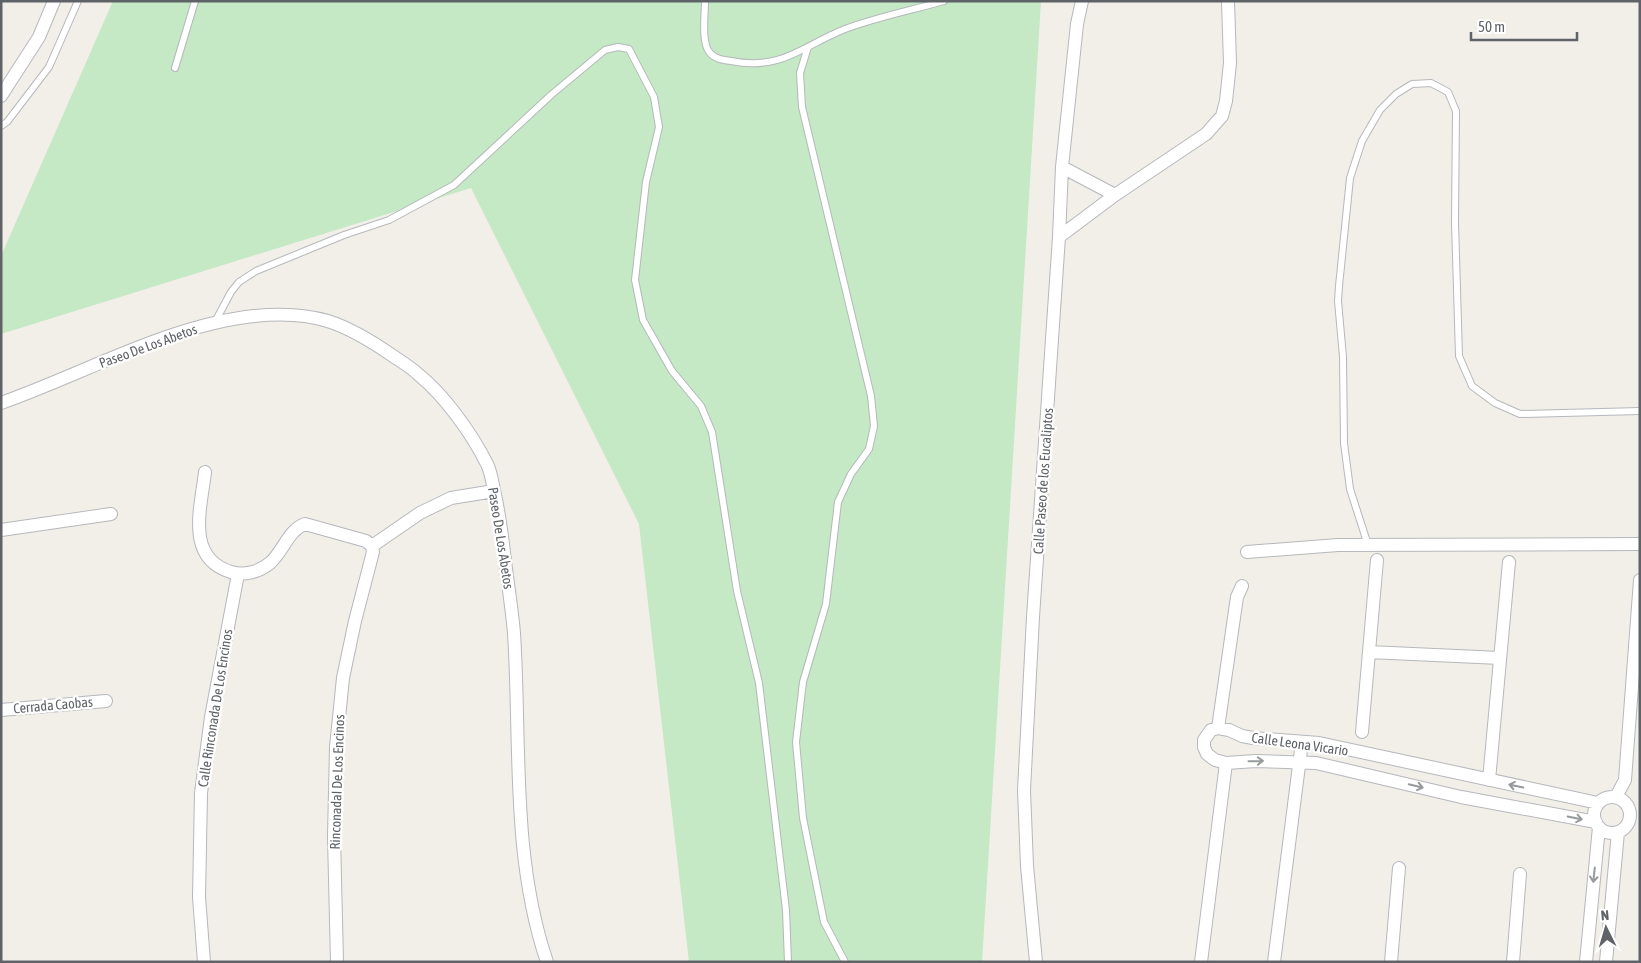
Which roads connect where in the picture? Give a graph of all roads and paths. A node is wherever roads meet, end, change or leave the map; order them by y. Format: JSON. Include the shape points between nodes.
{"nodes":[{"id":1,"x":54,"y":1,"type":"edge"},
{"id":2,"x":78,"y":1,"type":"edge"},
{"id":3,"x":195,"y":1,"type":"edge"},
{"id":4,"x":704,"y":1,"type":"edge"},
{"id":5,"x":944,"y":1,"type":"edge"},
{"id":6,"x":1082,"y":1,"type":"edge"},
{"id":7,"x":1228,"y":1,"type":"edge"},
{"id":8,"x":808,"y":47,"type":"junction"},
{"id":9,"x":175,"y":68,"type":"dead end"},
{"id":10,"x":1,"y":96,"type":"edge"},
{"id":11,"x":1,"y":126,"type":"edge"},
{"id":12,"x":1062,"y":167,"type":"junction"},
{"id":13,"x":1115,"y":195,"type":"junction"},
{"id":14,"x":1059,"y":237,"type":"junction"},
{"id":15,"x":215,"y":323,"type":"junction"},
{"id":16,"x":1,"y":404,"type":"edge"},
{"id":17,"x":1640,"y":410,"type":"edge"},
{"id":18,"x":205,"y":472,"type":"dead end"},
{"id":19,"x":494,"y":491,"type":"junction"},
{"id":20,"x":111,"y":514,"type":"dead end"},
{"id":21,"x":1,"y":530,"type":"edge"},
{"id":22,"x":1640,"y":544,"type":"edge"},
{"id":23,"x":1368,"y":545,"type":"junction"},
{"id":24,"x":372,"y":546,"type":"junction"},
{"id":25,"x":1247,"y":552,"type":"dead end"},
{"id":26,"x":1377,"y":560,"type":"dead end"},
{"id":27,"x":1509,"y":562,"type":"dead end"},
{"id":28,"x":238,"y":574,"type":"junction"},
{"id":29,"x":1640,"y":580,"type":"edge"},
{"id":30,"x":1242,"y":586,"type":"dead end"},
{"id":31,"x":1369,"y":652,"type":"junction"},
{"id":32,"x":1500,"y":658,"type":"junction"},
{"id":33,"x":106,"y":700,"type":"dead end"},
{"id":34,"x":1,"y":710,"type":"edge"},
{"id":35,"x":1218,"y":728,"type":"junction"},
{"id":36,"x":1362,"y":732,"type":"dead end"},
{"id":37,"x":1302,"y":742,"type":"junction"},
{"id":38,"x":1299,"y":762,"type":"junction"},
{"id":39,"x":1226,"y":763,"type":"junction"},
{"id":40,"x":1466,"y":776,"type":"junction"},
{"id":41,"x":1489,"y":780,"type":"junction"},
{"id":42,"x":1461,"y":797,"type":"junction"},
{"id":43,"x":1616,"y":797,"type":"junction"},
{"id":44,"x":1598,"y":803,"type":"junction"},
{"id":45,"x":1635,"y":812,"type":"edge"},
{"id":46,"x":1597,"y":824,"type":"junction"},
{"id":47,"x":1618,"y":832,"type":"junction"},
{"id":48,"x":1399,"y":868,"type":"dead end"},
{"id":49,"x":1520,"y":874,"type":"dead end"},
{"id":50,"x":204,"y":962,"type":"edge"},
{"id":51,"x":337,"y":962,"type":"edge"},
{"id":52,"x":547,"y":962,"type":"edge"},
{"id":53,"x":788,"y":962,"type":"edge"},
{"id":54,"x":845,"y":962,"type":"edge"},
{"id":55,"x":1036,"y":962,"type":"edge"},
{"id":56,"x":1201,"y":962,"type":"edge"},
{"id":57,"x":1274,"y":962,"type":"edge"},
{"id":58,"x":1391,"y":962,"type":"edge"},
{"id":59,"x":1513,"y":962,"type":"edge"},
{"id":60,"x":1586,"y":962,"type":"edge"},
{"id":61,"x":1606,"y":962,"type":"edge"}],
"edges":[{"from":1,"to":10,"type":"street","via":[[39,37]]},
{"from":2,"to":11,"type":"lane","via":[[49,67]]},
{"from":3,"to":9,"type":"lane"},
{"from":4,"to":8,"type":"lane","via":[[705,44],[711,55],[718,59],[761,63],[784,59]]},
{"from":5,"to":8,"type":"lane","via":[[845,29]]},
{"from":6,"to":12,"type":"street","name":"Calle Paseo de los Eucaliptos"},
{"from":7,"to":13,"type":"street","via":[[1230,63],[1222,116],[1206,134]]},
{"from":8,"to":54,"type":"lane","via":[[800,74],[802,107],[871,396],[874,426],[869,449],[851,474],[838,502],[826,604],[803,682],[796,742],[803,818],[824,922]]},
{"from":12,"to":13,"type":"street"},
{"from":12,"to":14,"type":"street","name":"Calle Paseo de los Eucaliptos"},
{"from":13,"to":14,"type":"street"},
{"from":14,"to":55,"type":"street","name":"Calle Paseo de los Eucaliptos","via":[[1024,790]]},
{"from":15,"to":16,"type":"street","name":"Paseo De Los Abetos","via":[[169,336]]},
{"from":15,"to":19,"type":"street","name":"Paseo De Los Abetos","via":[[284,314],[320,317],[350,328],[420,375],[458,417],[488,466]]},
{"from":15,"to":53,"type":"lane","via":[[238,282],[256,271],[389,220],[454,185],[551,94],[604,50],[629,49],[654,97],[659,127],[646,182],[636,280],[643,320],[672,371],[701,406],[712,432],[737,591],[759,683],[786,910]]},
{"from":17,"to":23,"type":"lane","via":[[1520,414],[1495,403],[1472,386],[1459,356],[1456,111],[1448,92],[1431,83],[1412,84],[1380,110],[1362,141],[1350,178],[1339,286],[1344,443],[1350,489]]},
{"from":18,"to":28,"type":"street","via":[[198,530],[202,548],[212,563]]},
{"from":19,"to":24,"type":"street","via":[[451,498],[420,513]]},
{"from":19,"to":52,"type":"street","name":"Paseo De Los Abetos","via":[[501,519],[514,632],[520,821],[536,930]]},
{"from":20,"to":21,"type":"street"},
{"from":22,"to":23,"type":"street"},
{"from":23,"to":25,"type":"street"},
{"from":24,"to":28,"type":"street","via":[[366,540],[306,524],[293,532],[270,563],[255,572]]},
{"from":24,"to":51,"type":"street","name":"RinconadaI De Los Encinos","via":[[343,678],[336,747]]},
{"from":26,"to":31,"type":"street"},
{"from":27,"to":32,"type":"street"},
{"from":28,"to":50,"type":"street","name":"Calle Rinconada De Los Encinos","via":[[211,717],[201,793],[199,897]]},
{"from":29,"to":43,"type":"street","via":[[1625,780]]},
{"from":30,"to":35,"type":"street","via":[[1237,597]]},
{"from":31,"to":32,"type":"street"},
{"from":31,"to":36,"type":"street"},
{"from":32,"to":41,"type":"street"},
{"from":33,"to":34,"type":"street","name":"Cerrada Caobas"},
{"from":35,"to":37,"type":"street","name":"Calle Leona Vicario","via":[[1254,738]]},
{"from":35,"to":39,"type":"street","via":[[1207,734],[1204,747],[1215,760]]},
{"from":37,"to":38,"type":"street"},
{"from":37,"to":40,"type":"street","name":"Calle Leona Vicario"},
{"from":39,"to":38,"type":"street","name":"Calle Leona Vicario","one_way":true},
{"from":38,"to":42,"type":"street","name":"Calle Leona Vicario","one_way":true,"via":[[1316,763]]},
{"from":38,"to":57,"type":"street"},
{"from":39,"to":56,"type":"street"},
{"from":40,"to":41,"type":"street","name":"Calle Leona Vicario"},
{"from":40,"to":42,"type":"street"},
{"from":44,"to":41,"type":"street","name":"Calle Leona Vicario","one_way":true},
{"from":42,"to":46,"type":"street","name":"Calle Leona Vicario","one_way":true},
{"from":43,"to":44,"type":"street"},
{"from":43,"to":45,"type":"street"},
{"from":44,"to":46,"type":"street","via":[[1594,816]]},
{"from":45,"to":47,"type":"street"},
{"from":46,"to":47,"type":"street","via":[[1604,831]]},
{"from":46,"to":60,"type":"street","one_way":true},
{"from":47,"to":61,"type":"street"},
{"from":48,"to":58,"type":"street"},
{"from":49,"to":59,"type":"street"}]}
